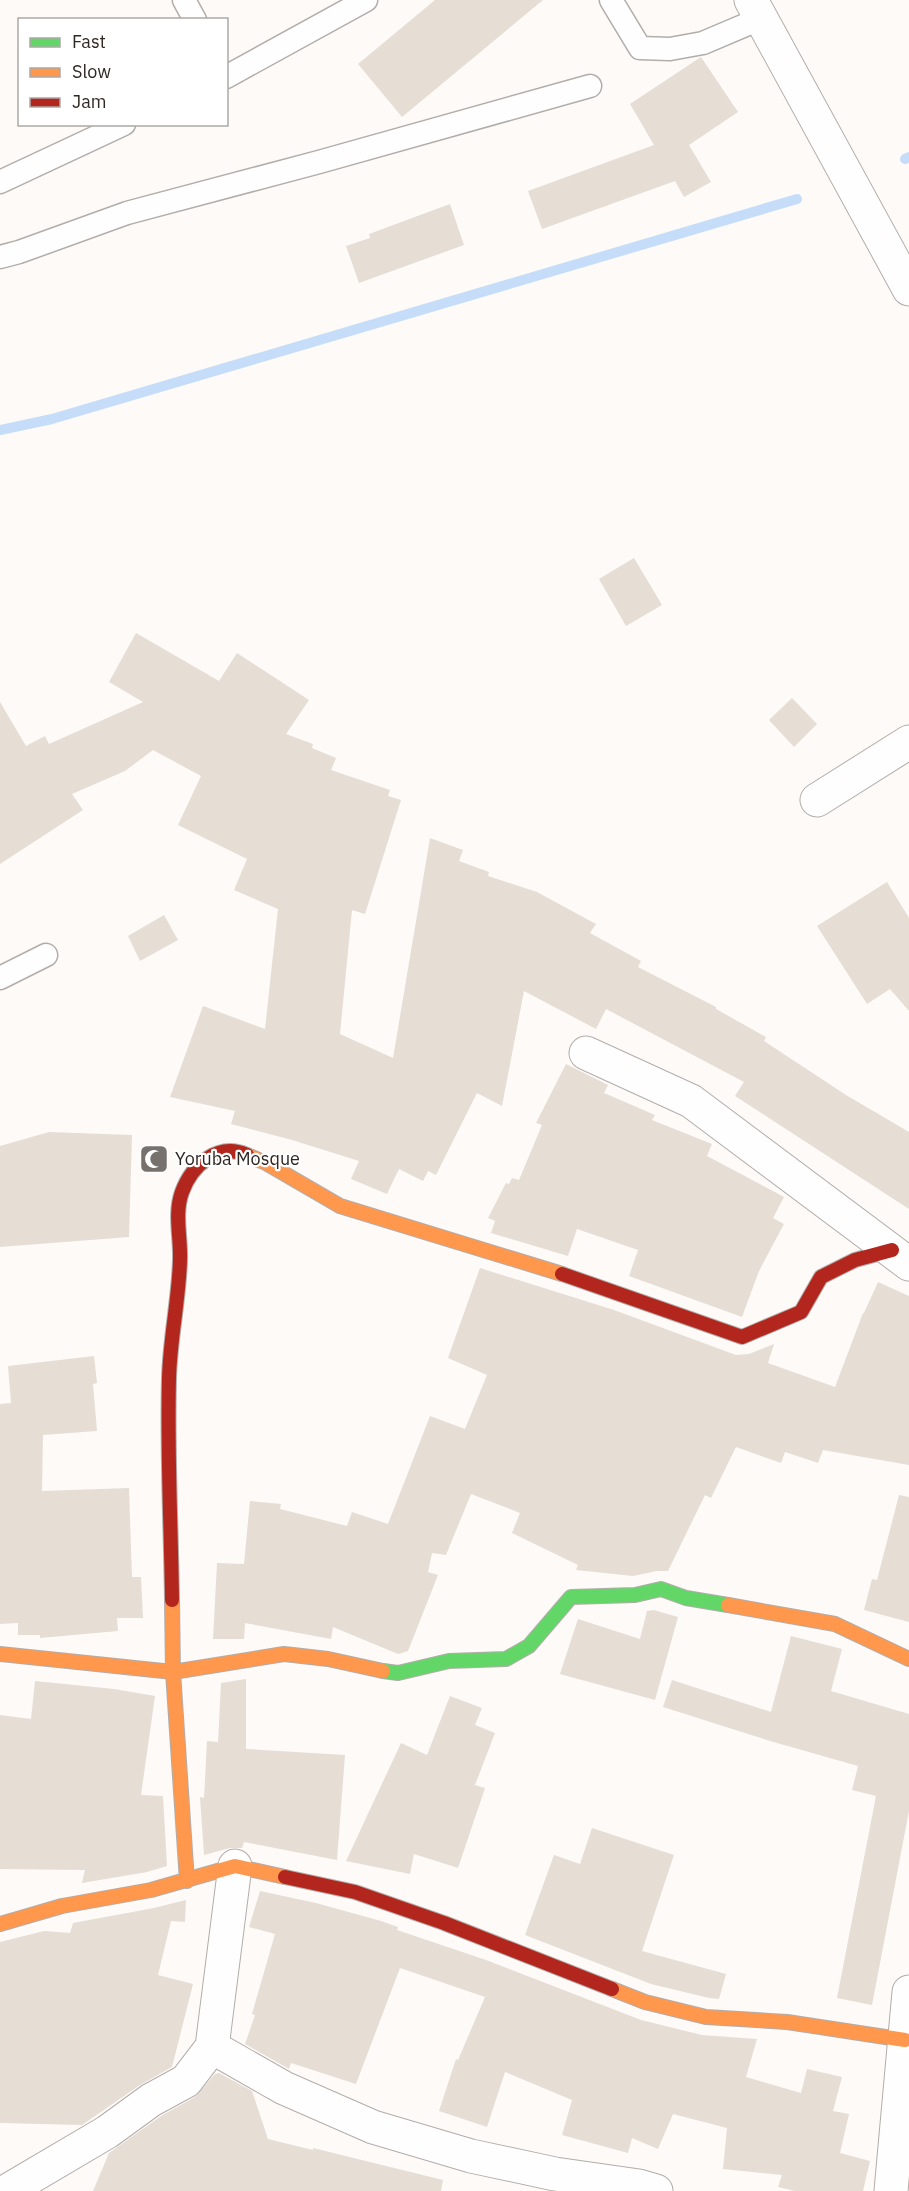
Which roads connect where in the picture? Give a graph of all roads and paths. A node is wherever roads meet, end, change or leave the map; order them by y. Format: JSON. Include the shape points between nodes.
{"nodes":[{"id":1,"x":184,"y":0,"type":"edge"},
{"id":2,"x":366,"y":0,"type":"edge"},
{"id":3,"x":611,"y":0,"type":"edge"},
{"id":4,"x":756,"y":9,"type":"edge"},
{"id":5,"x":194,"y":18,"type":"edge"},
{"id":6,"x":228,"y":76,"type":"edge"},
{"id":7,"x":590,"y":86,"type":"dead end"},
{"id":8,"x":120,"y":126,"type":"edge"},
{"id":9,"x":0,"y":182,"type":"edge"},
{"id":10,"x":0,"y":257,"type":"edge"},
{"id":11,"x":909,"y":289,"type":"edge"},
{"id":12,"x":909,"y":742,"type":"edge"},
{"id":13,"x":817,"y":800,"type":"dead end"},
{"id":14,"x":46,"y":955,"type":"dead end"},
{"id":15,"x":0,"y":978,"type":"edge"},
{"id":16,"x":586,"y":1053,"type":"dead end"},
{"id":17,"x":901,"y":1257,"type":"edge"},
{"id":18,"x":0,"y":1654,"type":"edge"},
{"id":19,"x":909,"y":1659,"type":"edge"},
{"id":20,"x":173,"y":1672,"type":"junction"},
{"id":21,"x":235,"y":1866,"type":"junction"},
{"id":22,"x":187,"y":1881,"type":"junction"},
{"id":23,"x":0,"y":1924,"type":"edge"},
{"id":24,"x":909,"y":1995,"type":"edge"},
{"id":25,"x":905,"y":2040,"type":"junction"},
{"id":26,"x":212,"y":2047,"type":"junction"},
{"id":27,"x":24,"y":2187,"type":"edge"},
{"id":28,"x":656,"y":2191,"type":"edge"},
{"id":29,"x":891,"y":2191,"type":"edge"}],
"edges":[{"from":1,"to":5,"type":"lane"},
{"from":2,"to":6,"type":"lane"},
{"from":3,"to":4,"type":"lane","via":[[640,48],[670,50],[703,43]]},
{"from":4,"to":11,"type":"street"},
{"from":7,"to":10,"type":"lane","via":[[127,213]]},
{"from":8,"to":9,"type":"lane"},
{"from":12,"to":13,"type":"street"},
{"from":14,"to":15,"type":"lane"},
{"from":16,"to":17,"type":"street","via":[[691,1101]]},
{"from":17,"to":20,"type":"street","via":[[855,1260],[821,1277],[801,1312],[742,1337],[596,1284],[340,1206],[239,1151],[214,1153],[188,1179],[178,1208],[180,1260],[169,1376]]},
{"from":18,"to":20,"type":"street"},
{"from":19,"to":20,"type":"street","via":[[835,1624],[686,1598],[661,1589],[635,1595],[571,1597],[530,1646],[506,1659],[449,1661],[398,1673],[284,1654]]},
{"from":20,"to":22,"type":"street"},
{"from":21,"to":22,"type":"street"},
{"from":21,"to":25,"type":"street","via":[[355,1892],[645,2002],[706,2017],[787,2022]]},
{"from":21,"to":26,"type":"street"},
{"from":22,"to":23,"type":"street","via":[[62,1906]]},
{"from":24,"to":25,"type":"street"},
{"from":25,"to":29,"type":"street"},
{"from":26,"to":27,"type":"street","via":[[186,2081],[58,2159]]},
{"from":26,"to":28,"type":"street","via":[[284,2088],[373,2127],[482,2159]]}]}
